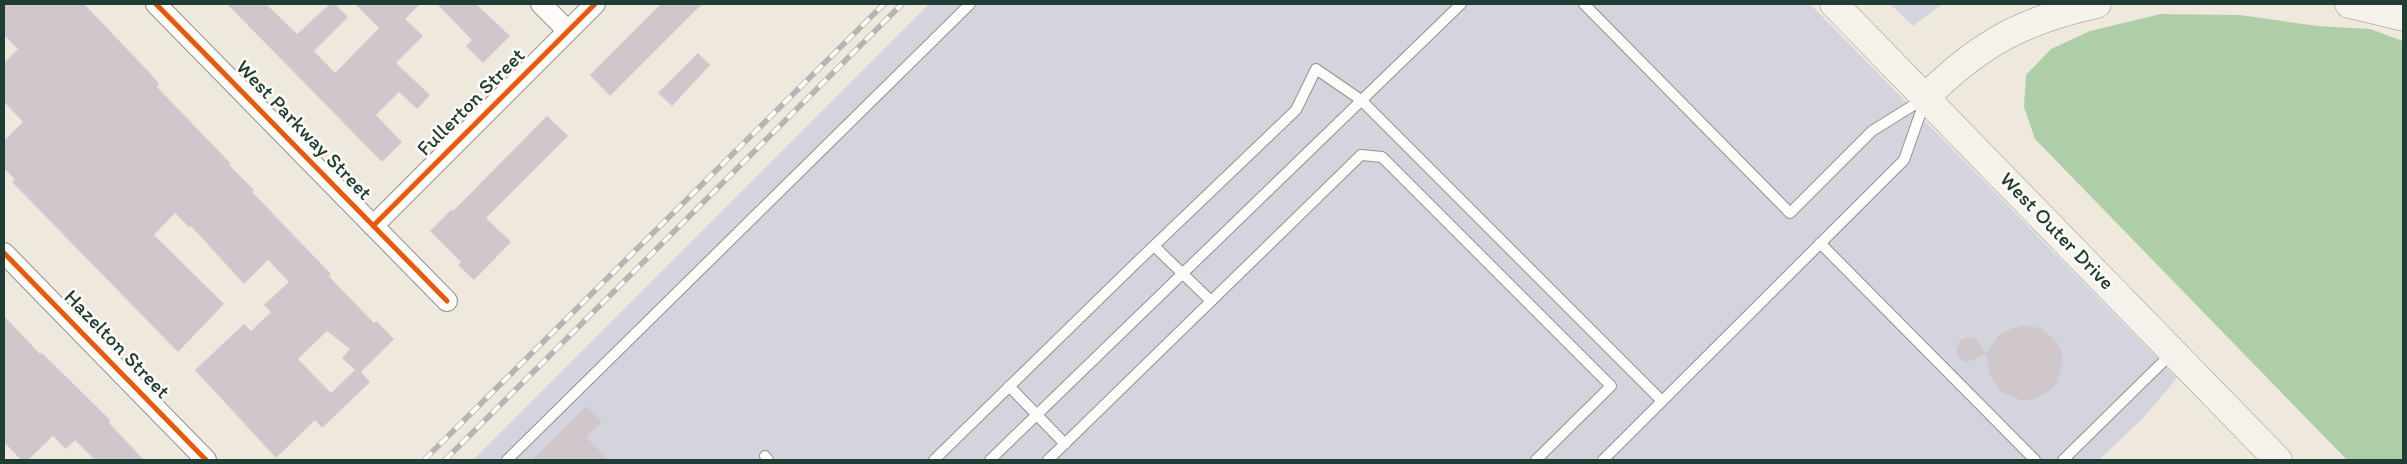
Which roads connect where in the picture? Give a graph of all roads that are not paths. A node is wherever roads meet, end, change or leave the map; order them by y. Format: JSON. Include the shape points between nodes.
{"nodes":[{"id":1,"x":156,"y":4,"type":"edge"},
{"id":2,"x":541,"y":4,"type":"edge"},
{"id":3,"x":595,"y":4,"type":"edge"},
{"id":4,"x":970,"y":4,"type":"edge"},
{"id":5,"x":1461,"y":4,"type":"edge"},
{"id":6,"x":1584,"y":4,"type":"edge"},
{"id":7,"x":1834,"y":4,"type":"edge"},
{"id":8,"x":2098,"y":4,"type":"edge"},
{"id":9,"x":2349,"y":4,"type":"edge"},
{"id":10,"x":2403,"y":17,"type":"edge"},
{"id":11,"x":568,"y":31,"type":"junction"},
{"id":12,"x":1925,"y":98,"type":"junction"},
{"id":13,"x":1362,"y":100,"type":"junction"},
{"id":14,"x":373,"y":226,"type":"junction"},
{"id":15,"x":1820,"y":243,"type":"junction"},
{"id":16,"x":1154,"y":246,"type":"junction"},
{"id":17,"x":4,"y":253,"type":"edge"},
{"id":18,"x":1182,"y":274,"type":"junction"},
{"id":19,"x":447,"y":301,"type":"dead end"},
{"id":20,"x":1211,"y":301,"type":"junction"},
{"id":21,"x":2173,"y":352,"type":"junction"},
{"id":22,"x":1009,"y":386,"type":"junction"},
{"id":23,"x":1662,"y":401,"type":"junction"},
{"id":24,"x":1036,"y":415,"type":"junction"},
{"id":25,"x":1065,"y":444,"type":"junction"},
{"id":26,"x":206,"y":460,"type":"edge"},
{"id":27,"x":507,"y":460,"type":"edge"},
{"id":28,"x":934,"y":460,"type":"edge"},
{"id":29,"x":990,"y":460,"type":"edge"},
{"id":30,"x":1048,"y":460,"type":"edge"},
{"id":31,"x":1536,"y":460,"type":"edge"},
{"id":32,"x":1603,"y":460,"type":"edge"},
{"id":33,"x":2035,"y":460,"type":"edge"},
{"id":34,"x":2062,"y":460,"type":"edge"},
{"id":35,"x":2278,"y":460,"type":"edge"}],
"edges":[{"from":1,"to":14,"type":"street","name":"West Parkway Street"},
{"from":2,"to":11,"type":"street"},
{"from":3,"to":11,"type":"street","name":"Fullerton Street"},
{"from":4,"to":27,"type":"lane"},
{"from":5,"to":13,"type":"lane"},
{"from":6,"to":12,"type":"lane","via":[[1790,213],[1872,131]]},
{"from":7,"to":12,"type":"main road","name":"West Outer Drive"},
{"from":8,"to":12,"type":"main road","via":[[2045,15],[2003,36],[1974,54]]},
{"from":9,"to":10,"type":"main road"},
{"from":11,"to":14,"type":"street","name":"Fullerton Street"},
{"from":12,"to":15,"type":"lane","via":[[1904,160]]},
{"from":12,"to":21,"type":"main road","name":"West Outer Drive"},
{"from":13,"to":16,"type":"lane","via":[[1316,69],[1296,110]]},
{"from":13,"to":18,"type":"lane"},
{"from":13,"to":23,"type":"lane"},
{"from":14,"to":19,"type":"street","name":"West Parkway Street"},
{"from":15,"to":23,"type":"lane"},
{"from":15,"to":33,"type":"lane"},
{"from":16,"to":18,"type":"lane"},
{"from":16,"to":22,"type":"lane"},
{"from":17,"to":26,"type":"street","name":"Hazelton Street"},
{"from":18,"to":20,"type":"lane"},
{"from":18,"to":24,"type":"lane"},
{"from":20,"to":25,"type":"lane"},
{"from":20,"to":31,"type":"lane","via":[[1360,155],[1382,157],[1611,386]]},
{"from":21,"to":34,"type":"lane"},
{"from":21,"to":35,"type":"main road","name":"West Outer Drive"},
{"from":22,"to":24,"type":"lane"},
{"from":22,"to":28,"type":"lane"},
{"from":23,"to":32,"type":"lane"},
{"from":24,"to":25,"type":"lane"},
{"from":24,"to":29,"type":"lane"},
{"from":25,"to":30,"type":"lane"}]}
